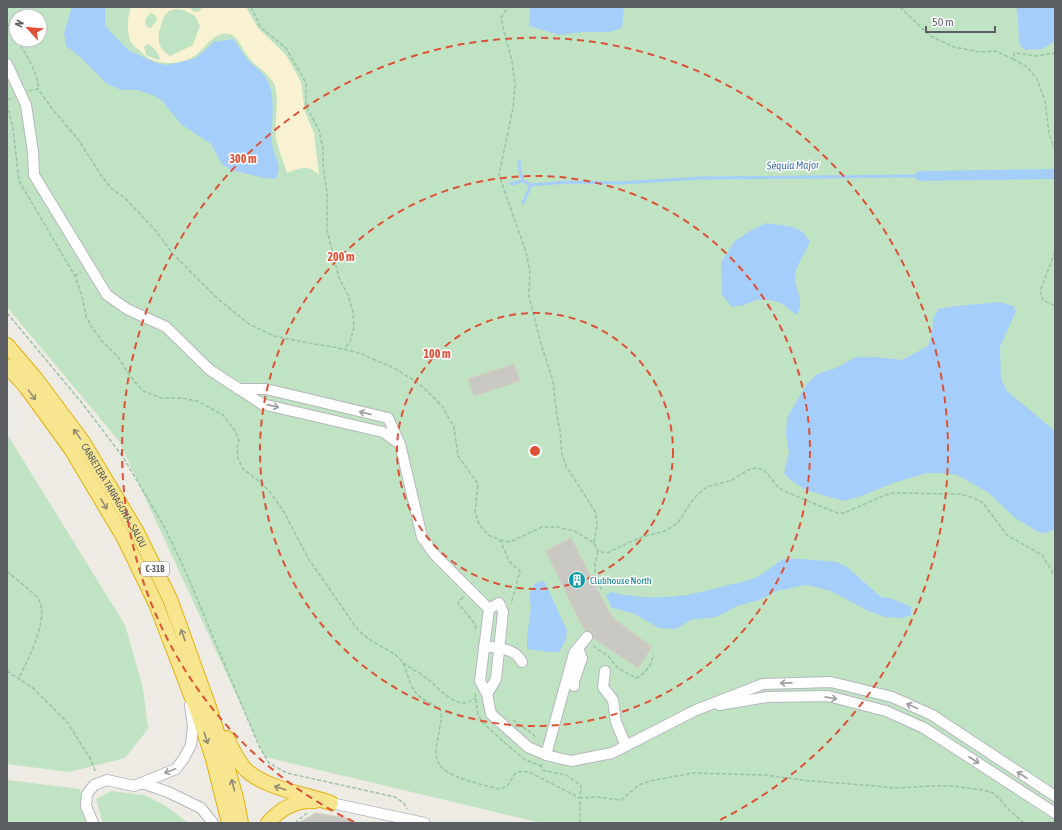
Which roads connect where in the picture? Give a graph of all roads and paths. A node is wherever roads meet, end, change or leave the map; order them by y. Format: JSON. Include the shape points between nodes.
{"nodes":[{"id":1,"x":251,"y":7,"type":"edge"},
{"id":2,"x":508,"y":7,"type":"edge"},
{"id":3,"x":900,"y":7,"type":"edge"},
{"id":4,"x":22,"y":48,"type":"edge"},
{"id":5,"x":1055,"y":53,"type":"edge"},
{"id":6,"x":1013,"y":59,"type":"junction"},
{"id":7,"x":7,"y":64,"type":"edge"},
{"id":8,"x":38,"y":89,"type":"junction"},
{"id":9,"x":21,"y":94,"type":"junction"},
{"id":10,"x":7,"y":104,"type":"edge"},
{"id":11,"x":1055,"y":150,"type":"edge"},
{"id":12,"x":1055,"y":176,"type":"edge"},
{"id":13,"x":1055,"y":182,"type":"edge"},
{"id":14,"x":1055,"y":252,"type":"edge"},
{"id":15,"x":1055,"y":306,"type":"edge"},
{"id":16,"x":7,"y":313,"type":"edge"},
{"id":17,"x":7,"y":345,"type":"edge"},
{"id":18,"x":344,"y":349,"type":"junction"},
{"id":19,"x":7,"y":366,"type":"edge"},
{"id":20,"x":238,"y":389,"type":"junction"},
{"id":21,"x":388,"y":418,"type":"junction"},
{"id":22,"x":383,"y":432,"type":"junction"},
{"id":23,"x":400,"y":444,"type":"junction"},
{"id":24,"x":500,"y":540,"type":"junction"},
{"id":25,"x":594,"y":543,"type":"junction"},
{"id":26,"x":598,"y":551,"type":"junction"},
{"id":27,"x":7,"y":571,"type":"edge"},
{"id":28,"x":1055,"y":576,"type":"edge"},
{"id":29,"x":602,"y":590,"type":"dead end"},
{"id":30,"x":489,"y":609,"type":"junction"},
{"id":31,"x":503,"y":612,"type":"junction"},
{"id":32,"x":587,"y":637,"type":"joint"},
{"id":33,"x":484,"y":646,"type":"junction"},
{"id":34,"x":499,"y":648,"type":"junction"},
{"id":35,"x":578,"y":648,"type":"junction"},
{"id":36,"x":653,"y":654,"type":"dead end"},
{"id":37,"x":190,"y":656,"type":"junction"},
{"id":38,"x":402,"y":662,"type":"junction"},
{"id":39,"x":522,"y":662,"type":"dead end"},
{"id":40,"x":605,"y":670,"type":"dead end"},
{"id":41,"x":7,"y":671,"type":"edge"},
{"id":42,"x":19,"y":678,"type":"junction"},
{"id":43,"x":188,"y":685,"type":"junction"},
{"id":44,"x":574,"y":686,"type":"dead end"},
{"id":45,"x":487,"y":694,"type":"junction"},
{"id":46,"x":476,"y":698,"type":"dead end"},
{"id":47,"x":696,"y":710,"type":"junction"},
{"id":48,"x":932,"y":715,"type":"junction"},
{"id":49,"x":508,"y":717,"type":"dead end"},
{"id":50,"x":924,"y":728,"type":"junction"},
{"id":51,"x":968,"y":739,"type":"junction"},
{"id":52,"x":626,"y":746,"type":"junction"},
{"id":53,"x":960,"y":750,"type":"junction"},
{"id":54,"x":547,"y":752,"type":"junction"},
{"id":55,"x":99,"y":783,"type":"junction"},
{"id":56,"x":142,"y":783,"type":"junction"},
{"id":57,"x":1055,"y":796,"type":"edge"},
{"id":58,"x":580,"y":798,"type":"junction"},
{"id":59,"x":331,"y":803,"type":"junction"},
{"id":60,"x":1055,"y":813,"type":"edge"},
{"id":61,"x":405,"y":818,"type":"junction"},
{"id":62,"x":93,"y":823,"type":"edge"},
{"id":63,"x":213,"y":823,"type":"edge"},
{"id":64,"x":228,"y":823,"type":"edge"},
{"id":65,"x":241,"y":823,"type":"edge"},
{"id":66,"x":268,"y":823,"type":"edge"},
{"id":67,"x":425,"y":823,"type":"edge"},
{"id":68,"x":580,"y":823,"type":"edge"},
{"id":69,"x":1024,"y":823,"type":"edge"}],
"edges":[{"from":1,"to":18,"type":"path","via":[[261,28],[286,48],[306,83],[306,106],[319,130],[327,193],[327,230],[339,278],[353,312],[354,327],[350,342]]},
{"from":2,"to":25,"type":"path","via":[[501,18],[515,85],[511,122],[499,175],[526,252],[530,271],[529,297],[553,381],[562,455],[566,466],[596,513]]},
{"from":3,"to":6,"type":"path","via":[[930,36],[954,47],[979,52],[996,51]]},
{"from":4,"to":8,"type":"path","via":[[39,84]]},
{"from":5,"to":6,"type":"path","via":[[1036,56],[1014,53]]},
{"from":6,"to":11,"type":"path","via":[[1027,67],[1037,79],[1045,101],[1049,133]]},
{"from":7,"to":9,"type":"street"},
{"from":8,"to":9,"type":"path"},
{"from":8,"to":18,"type":"path","via":[[77,138],[107,183],[126,199],[156,231],[173,254],[218,299],[249,324],[274,336]]},
{"from":9,"to":20,"type":"street","via":[[26,105],[34,175],[107,295],[127,309],[166,327],[210,370]]},
{"from":10,"to":38,"type":"path","via":[[13,128],[19,181],[75,276],[91,326],[118,356],[143,391],[162,398],[197,401],[223,415],[238,437],[238,458],[243,469],[270,492],[284,512],[308,558],[355,626],[371,641],[384,647]]},
{"from":12,"to":13,"type":"path"},
{"from":14,"to":15,"type":"path","via":[[1040,291],[1043,300]]},
{"from":16,"to":61,"type":"path","via":[[123,457],[164,526],[259,746],[270,763],[287,773],[395,797],[404,802],[407,808]]},
{"from":37,"to":17,"type":"highway","name":"CARRETERA TARRAGONA - SALOU","number":"C-31B","one_way":true,"via":[[170,599],[137,532],[82,442],[36,379]]},
{"from":18,"to":24,"type":"path","via":[[394,368],[416,381],[442,406],[454,427],[458,456],[478,484],[475,512],[479,524],[488,535]]},
{"from":19,"to":43,"type":"highway","name":"CARRETERA TARRAGONA - SALOU","number":"C-31B","one_way":true,"via":[[26,387],[71,449],[124,538],[156,604]]},
{"from":21,"to":20,"type":"street","one_way":true,"via":[[266,389]]},
{"from":20,"to":22,"type":"street","one_way":true,"via":[[262,404]]},
{"from":21,"to":22,"type":"street"},
{"from":21,"to":23,"type":"street"},
{"from":22,"to":23,"type":"street"},
{"from":23,"to":30,"type":"street","via":[[422,537],[435,556]]},
{"from":24,"to":25,"type":"path","via":[[510,542],[542,527],[557,526],[574,531]]},
{"from":24,"to":31,"type":"path","via":[[510,561],[520,571],[512,603]]},
{"from":25,"to":26,"type":"path"},
{"from":26,"to":28,"type":"path","via":[[607,553],[639,538],[665,531],[678,524],[692,501],[707,487],[732,480],[756,468],[764,470],[784,491],[844,513],[894,493],[960,494],[974,498],[983,503],[1007,534],[1042,555]]},
{"from":26,"to":29,"type":"path","via":[[594,569],[595,579]]},
{"from":27,"to":42,"type":"path","via":[[39,599],[43,614],[34,646]]},
{"from":30,"to":31,"type":"street","via":[[499,604]]},
{"from":30,"to":33,"type":"street"},
{"from":31,"to":34,"type":"street"},
{"from":32,"to":35,"type":"street"},
{"from":32,"to":36,"type":"path","via":[[590,644],[608,656],[618,668],[636,678],[643,674],[653,660]]},
{"from":33,"to":34,"type":"street"},
{"from":33,"to":45,"type":"street","via":[[480,681]]},
{"from":34,"to":39,"type":"street","via":[[520,657]]},
{"from":34,"to":45,"type":"street","via":[[496,679]]},
{"from":35,"to":44,"type":"street","via":[[582,658]]},
{"from":35,"to":54,"type":"street","via":[[574,653]]},
{"from":59,"to":37,"type":"highway","one_way":true,"via":[[274,786],[246,770],[230,746],[205,678]]},
{"from":65,"to":37,"type":"highway","name":"CARRETERA TARRAGONA - SALOU","number":"C-31B","one_way":true,"via":[[222,748]]},
{"from":38,"to":46,"type":"path","via":[[425,677],[440,691],[461,703]]},
{"from":38,"to":58,"type":"path","via":[[416,693],[440,708],[442,712],[436,746],[440,766],[460,778],[499,789],[509,784],[519,770],[528,772]]},
{"from":40,"to":52,"type":"street","via":[[603,686],[614,700],[616,722]]},
{"from":41,"to":42,"type":"path"},
{"from":42,"to":55,"type":"path","via":[[33,688],[68,723],[91,760]]},
{"from":43,"to":56,"type":"street","one_way":true,"via":[[193,726],[191,744],[176,769]]},
{"from":43,"to":64,"type":"highway","name":"CARRETERA TARRAGONA - SALOU","number":"C-31B","one_way":true,"via":[[212,759]]},
{"from":45,"to":54,"type":"street","via":[[491,714],[528,747]]},
{"from":48,"to":47,"type":"street","one_way":true,"via":[[892,697],[831,682],[763,684]]},
{"from":47,"to":50,"type":"street","one_way":true,"via":[[767,697],[828,696],[886,711]]},
{"from":47,"to":52,"type":"street"},
{"from":48,"to":50,"type":"street"},
{"from":48,"to":51,"type":"street"},
{"from":49,"to":54,"type":"path","via":[[534,735]]},
{"from":50,"to":53,"type":"street"},
{"from":51,"to":53,"type":"street"},
{"from":57,"to":51,"type":"street","one_way":true},
{"from":52,"to":54,"type":"street","via":[[612,753],[571,761]]},
{"from":53,"to":60,"type":"street","one_way":true},
{"from":54,"to":58,"type":"path","via":[[540,767],[542,770],[566,775],[575,780],[581,785]]},
{"from":55,"to":56,"type":"street","via":[[107,780],[134,786]]},
{"from":55,"to":62,"type":"street","via":[[94,784],[87,794],[86,806]]},
{"from":56,"to":63,"type":"street","via":[[201,808]]},
{"from":58,"to":68,"type":"path"},
{"from":58,"to":69,"type":"path","via":[[621,800],[638,785],[693,773],[765,775],[895,788],[951,786],[982,790],[993,793]]},
{"from":59,"to":61,"type":"street"},
{"from":59,"to":66,"type":"highway","via":[[296,803],[280,811]]},
{"from":61,"to":67,"type":"street"}]}
